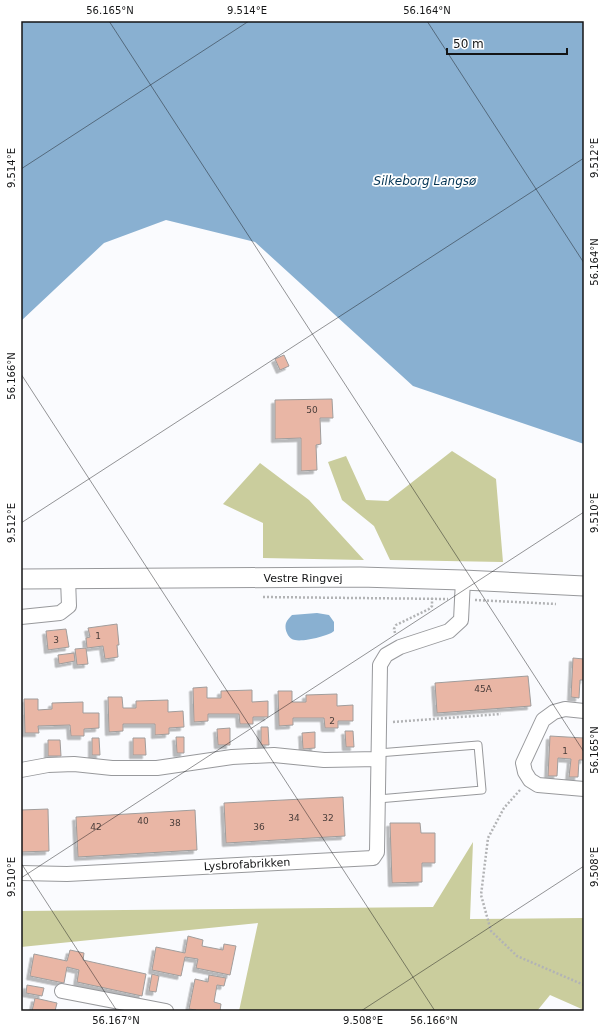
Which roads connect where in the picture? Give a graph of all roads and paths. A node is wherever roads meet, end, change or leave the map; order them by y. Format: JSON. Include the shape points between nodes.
{"nodes":[{"id":1,"x":21,"y":578,"type":"edge"},
{"id":2,"x":68,"y":579,"type":"junction"},
{"id":3,"x":433,"y":579,"type":"junction"},
{"id":4,"x":464,"y":580,"type":"junction"},
{"id":5,"x":584,"y":586,"type":"edge"},
{"id":6,"x":259,"y":596,"type":"dead end"},
{"id":7,"x":432,"y":599,"type":"junction"},
{"id":8,"x":463,"y":600,"type":"junction"},
{"id":9,"x":561,"y":604,"type":"dead end"},
{"id":10,"x":21,"y":617,"type":"edge"},
{"id":11,"x":400,"y":647,"type":"junction"},
{"id":12,"x":584,"y":711,"type":"edge"},
{"id":13,"x":501,"y":714,"type":"dead end"},
{"id":14,"x":379,"y":723,"type":"junction"},
{"id":15,"x":378,"y":756,"type":"junction"},
{"id":16,"x":21,"y":770,"type":"edge"},
{"id":17,"x":530,"y":780,"type":"junction"},
{"id":18,"x":584,"y":789,"type":"edge"},
{"id":19,"x":378,"y":799,"type":"junction"},
{"id":20,"x":21,"y":874,"type":"edge"},
{"id":21,"x":584,"y":985,"type":"edge"},
{"id":22,"x":62,"y":991,"type":"dead end"},
{"id":23,"x":166,"y":1011,"type":"edge"}],
"edges":[{"from":1,"to":2,"type":"main road","name":"Vestre Ringvej"},
{"from":2,"to":3,"type":"main road","name":"Vestre Ringvej"},
{"from":2,"to":10,"type":"street","via":[[69,606],[60,613]]},
{"from":3,"to":4,"type":"main road","name":"Vestre Ringvej"},
{"from":3,"to":7,"type":"path"},
{"from":4,"to":5,"type":"main road","name":"Vestre Ringvej"},
{"from":4,"to":8,"type":"street","name":"Lysbrofabrikken"},
{"from":6,"to":7,"type":"path"},
{"from":7,"to":8,"type":"path"},
{"from":7,"to":11,"type":"path","via":[[432,606],[429,609],[396,625],[394,629]]},
{"from":8,"to":9,"type":"path"},
{"from":8,"to":11,"type":"street","name":"Lysbrofabrikken","via":[[461,620],[449,631]]},
{"from":11,"to":14,"type":"street","name":"Lysbrofabrikken","via":[[386,655],[380,664]]},
{"from":12,"to":17,"type":"street","via":[[565,709],[554,712],[543,720],[524,763],[525,772]]},
{"from":13,"to":14,"type":"path"},
{"from":14,"to":15,"type":"street","name":"Lysbrofabrikken"},
{"from":15,"to":16,"type":"street","via":[[324,760],[274,755],[232,757],[157,768],[112,768],[74,764]]},
{"from":15,"to":19,"type":"street","name":"Lysbrofabrikken"},
{"from":15,"to":19,"type":"lane","via":[[478,746],[482,790]]},
{"from":17,"to":18,"type":"street","via":[[538,785]]},
{"from":17,"to":21,"type":"path","via":[[504,808],[488,838],[481,895],[491,931],[517,956]]},
{"from":19,"to":20,"type":"street","name":"Lysbrofabrikken","via":[[377,852],[373,858],[67,874]]},
{"from":22,"to":23,"type":"street"}]}
